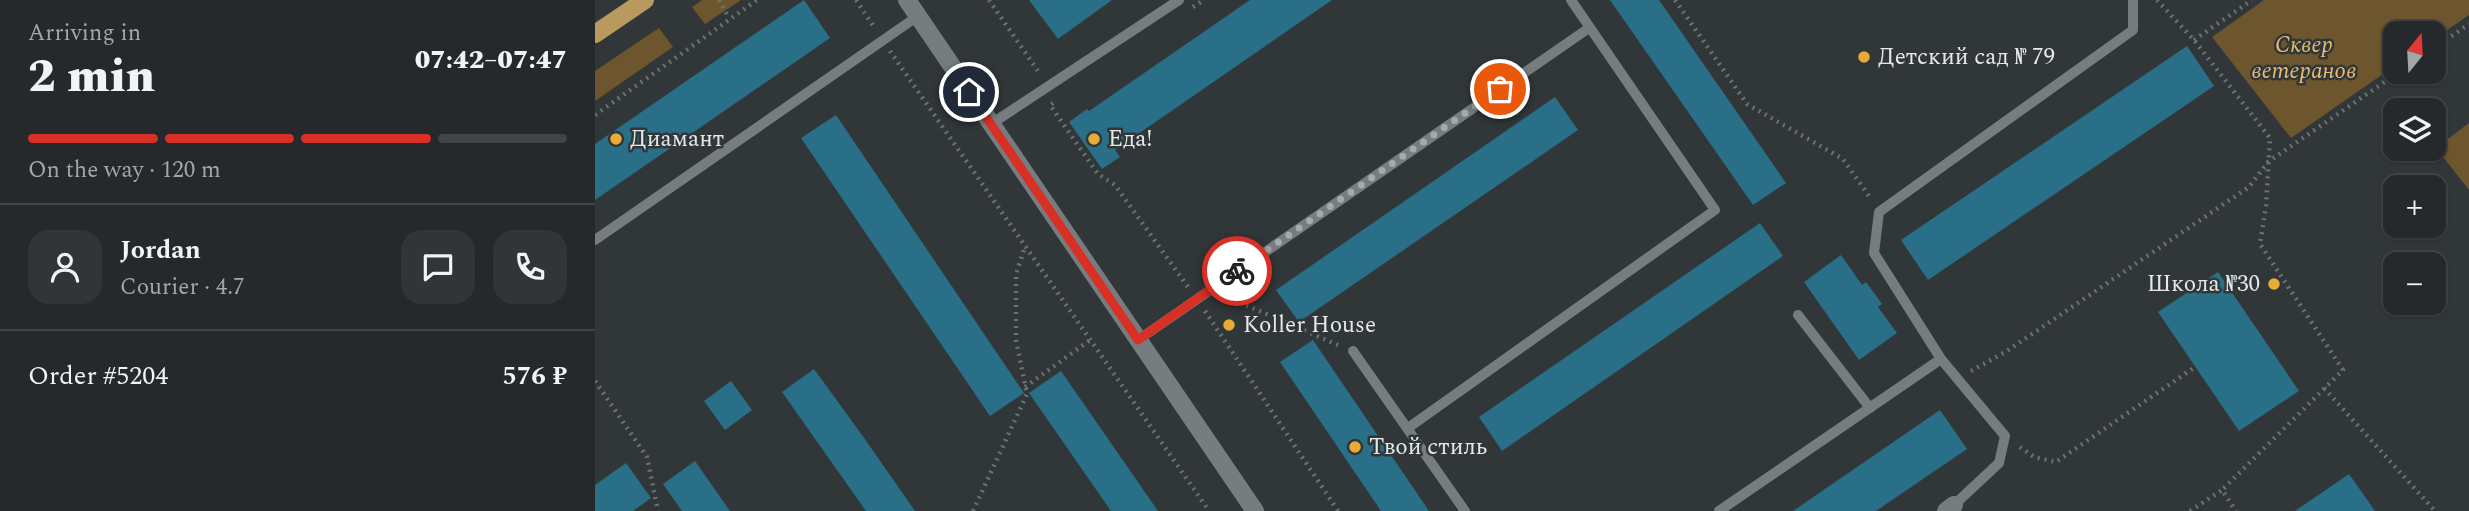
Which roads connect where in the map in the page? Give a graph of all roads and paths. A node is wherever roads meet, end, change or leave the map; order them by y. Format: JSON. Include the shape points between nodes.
{"nodes":[{"id":1,"x":645,"y":0,"type":"edge"},
{"id":2,"x":719,"y":0,"type":"edge"},
{"id":3,"x":757,"y":0,"type":"edge"},
{"id":4,"x":856,"y":0,"type":"edge"},
{"id":5,"x":907,"y":0,"type":"edge"},
{"id":6,"x":989,"y":0,"type":"edge"},
{"id":7,"x":1179,"y":0,"type":"edge"},
{"id":8,"x":1204,"y":0,"type":"edge"},
{"id":9,"x":1571,"y":0,"type":"edge"},
{"id":10,"x":1675,"y":0,"type":"edge"},
{"id":11,"x":2133,"y":0,"type":"edge"},
{"id":12,"x":2157,"y":0,"type":"edge"},
{"id":13,"x":2252,"y":0,"type":"edge"},
{"id":14,"x":1182,"y":15,"type":"dead end"},
{"id":15,"x":918,"y":16,"type":"junction"},
{"id":16,"x":730,"y":18,"type":"junction"},
{"id":17,"x":2469,"y":24,"type":"edge"},
{"id":18,"x":1589,"y":28,"type":"junction"},
{"id":19,"x":595,"y":34,"type":"edge"},
{"id":20,"x":2447,"y":39,"type":"edge"},
{"id":21,"x":883,"y":40,"type":"junction"},
{"id":22,"x":2194,"y":40,"type":"junction"},
{"id":23,"x":2383,"y":83,"type":"edge"},
{"id":24,"x":1049,"y":86,"type":"junction"},
{"id":25,"x":1061,"y":97,"type":"dead end"},
{"id":26,"x":1050,"y":105,"type":"junction"},
{"id":27,"x":595,"y":115,"type":"edge"},
{"id":28,"x":991,"y":124,"type":"junction"},
{"id":29,"x":2268,"y":162,"type":"junction"},
{"id":30,"x":1879,"y":212,"type":"junction"},
{"id":31,"x":595,"y":240,"type":"edge"},
{"id":32,"x":1025,"y":246,"type":"junction"},
{"id":33,"x":1210,"y":290,"type":"junction"},
{"id":34,"x":1197,"y":299,"type":"junction"},
{"id":35,"x":1798,"y":315,"type":"dead end"},
{"id":36,"x":1090,"y":340,"type":"junction"},
{"id":37,"x":1138,"y":340,"type":"junction"},
{"id":38,"x":1353,"y":351,"type":"joint"},
{"id":39,"x":1941,"y":359,"type":"junction"},
{"id":40,"x":2195,"y":367,"type":"dead end"},
{"id":41,"x":1957,"y":378,"type":"junction"},
{"id":42,"x":595,"y":381,"type":"edge"},
{"id":43,"x":1025,"y":387,"type":"junction"},
{"id":44,"x":2324,"y":388,"type":"junction"},
{"id":45,"x":1870,"y":408,"type":"junction"},
{"id":46,"x":1408,"y":429,"type":"junction"},
{"id":47,"x":2005,"y":436,"type":"junction"},
{"id":48,"x":2222,"y":490,"type":"junction"},
{"id":49,"x":1952,"y":509,"type":"edge"},
{"id":50,"x":658,"y":511,"type":"edge"},
{"id":51,"x":973,"y":511,"type":"edge"},
{"id":52,"x":1209,"y":511,"type":"edge"},
{"id":53,"x":1255,"y":511,"type":"edge"},
{"id":54,"x":1338,"y":511,"type":"edge"},
{"id":55,"x":1465,"y":511,"type":"edge"},
{"id":56,"x":1719,"y":511,"type":"edge"},
{"id":57,"x":2190,"y":511,"type":"edge"},
{"id":58,"x":2236,"y":511,"type":"edge"},
{"id":59,"x":2435,"y":511,"type":"edge"}],
"edges":[{"from":1,"to":19,"type":"main road"},
{"from":2,"to":16,"type":"path"},
{"from":3,"to":16,"type":"path"},
{"from":4,"to":21,"type":"path"},
{"from":5,"to":15,"type":"street"},
{"from":6,"to":24,"type":"path"},
{"from":7,"to":24,"type":"lane"},
{"from":8,"to":14,"type":"path"},
{"from":9,"to":18,"type":"lane"},
{"from":10,"to":30,"type":"path","via":[[1747,104],[1843,159]]},
{"from":11,"to":30,"type":"lane","via":[[2133,30]]},
{"from":12,"to":22,"type":"path"},
{"from":13,"to":22,"type":"path"},
{"from":15,"to":21,"type":"lane"},
{"from":15,"to":28,"type":"street"},
{"from":16,"to":27,"type":"path"},
{"from":17,"to":20,"type":"path"},
{"from":18,"to":33,"type":"lane"},
{"from":18,"to":46,"type":"lane","via":[[1715,210]]},
{"from":21,"to":31,"type":"lane"},
{"from":21,"to":32,"type":"path"},
{"from":22,"to":29,"type":"path","via":[[2270,138]]},
{"from":23,"to":29,"type":"path"},
{"from":24,"to":26,"type":"path"},
{"from":24,"to":28,"type":"lane"},
{"from":25,"to":26,"type":"path"},
{"from":26,"to":34,"type":"path"},
{"from":28,"to":37,"type":"street"},
{"from":29,"to":41,"type":"path","via":[[2249,187],[2007,351]]},
{"from":29,"to":44,"type":"path","via":[[2260,244],[2343,370]]},
{"from":30,"to":39,"type":"lane","via":[[1874,253]]},
{"from":32,"to":36,"type":"path"},
{"from":32,"to":43,"type":"path","via":[[1016,274],[1016,340]]},
{"from":33,"to":34,"type":"lane"},
{"from":33,"to":38,"type":"path"},
{"from":34,"to":37,"type":"lane"},
{"from":34,"to":54,"type":"path"},
{"from":35,"to":45,"type":"lane"},
{"from":36,"to":43,"type":"path"},
{"from":36,"to":52,"type":"path"},
{"from":37,"to":53,"type":"street"},
{"from":38,"to":46,"type":"lane"},
{"from":39,"to":41,"type":"lane"},
{"from":39,"to":45,"type":"lane"},
{"from":40,"to":47,"type":"path","via":[[2056,461],[2034,457]]},
{"from":41,"to":47,"type":"lane"},
{"from":42,"to":50,"type":"path","via":[[647,457]]},
{"from":43,"to":51,"type":"path","via":[[1027,394]]},
{"from":44,"to":48,"type":"path"},
{"from":44,"to":59,"type":"path"},
{"from":45,"to":56,"type":"lane"},
{"from":46,"to":55,"type":"lane"},
{"from":47,"to":49,"type":"lane","via":[[1999,463]]},
{"from":48,"to":57,"type":"path"},
{"from":48,"to":58,"type":"path"}]}
